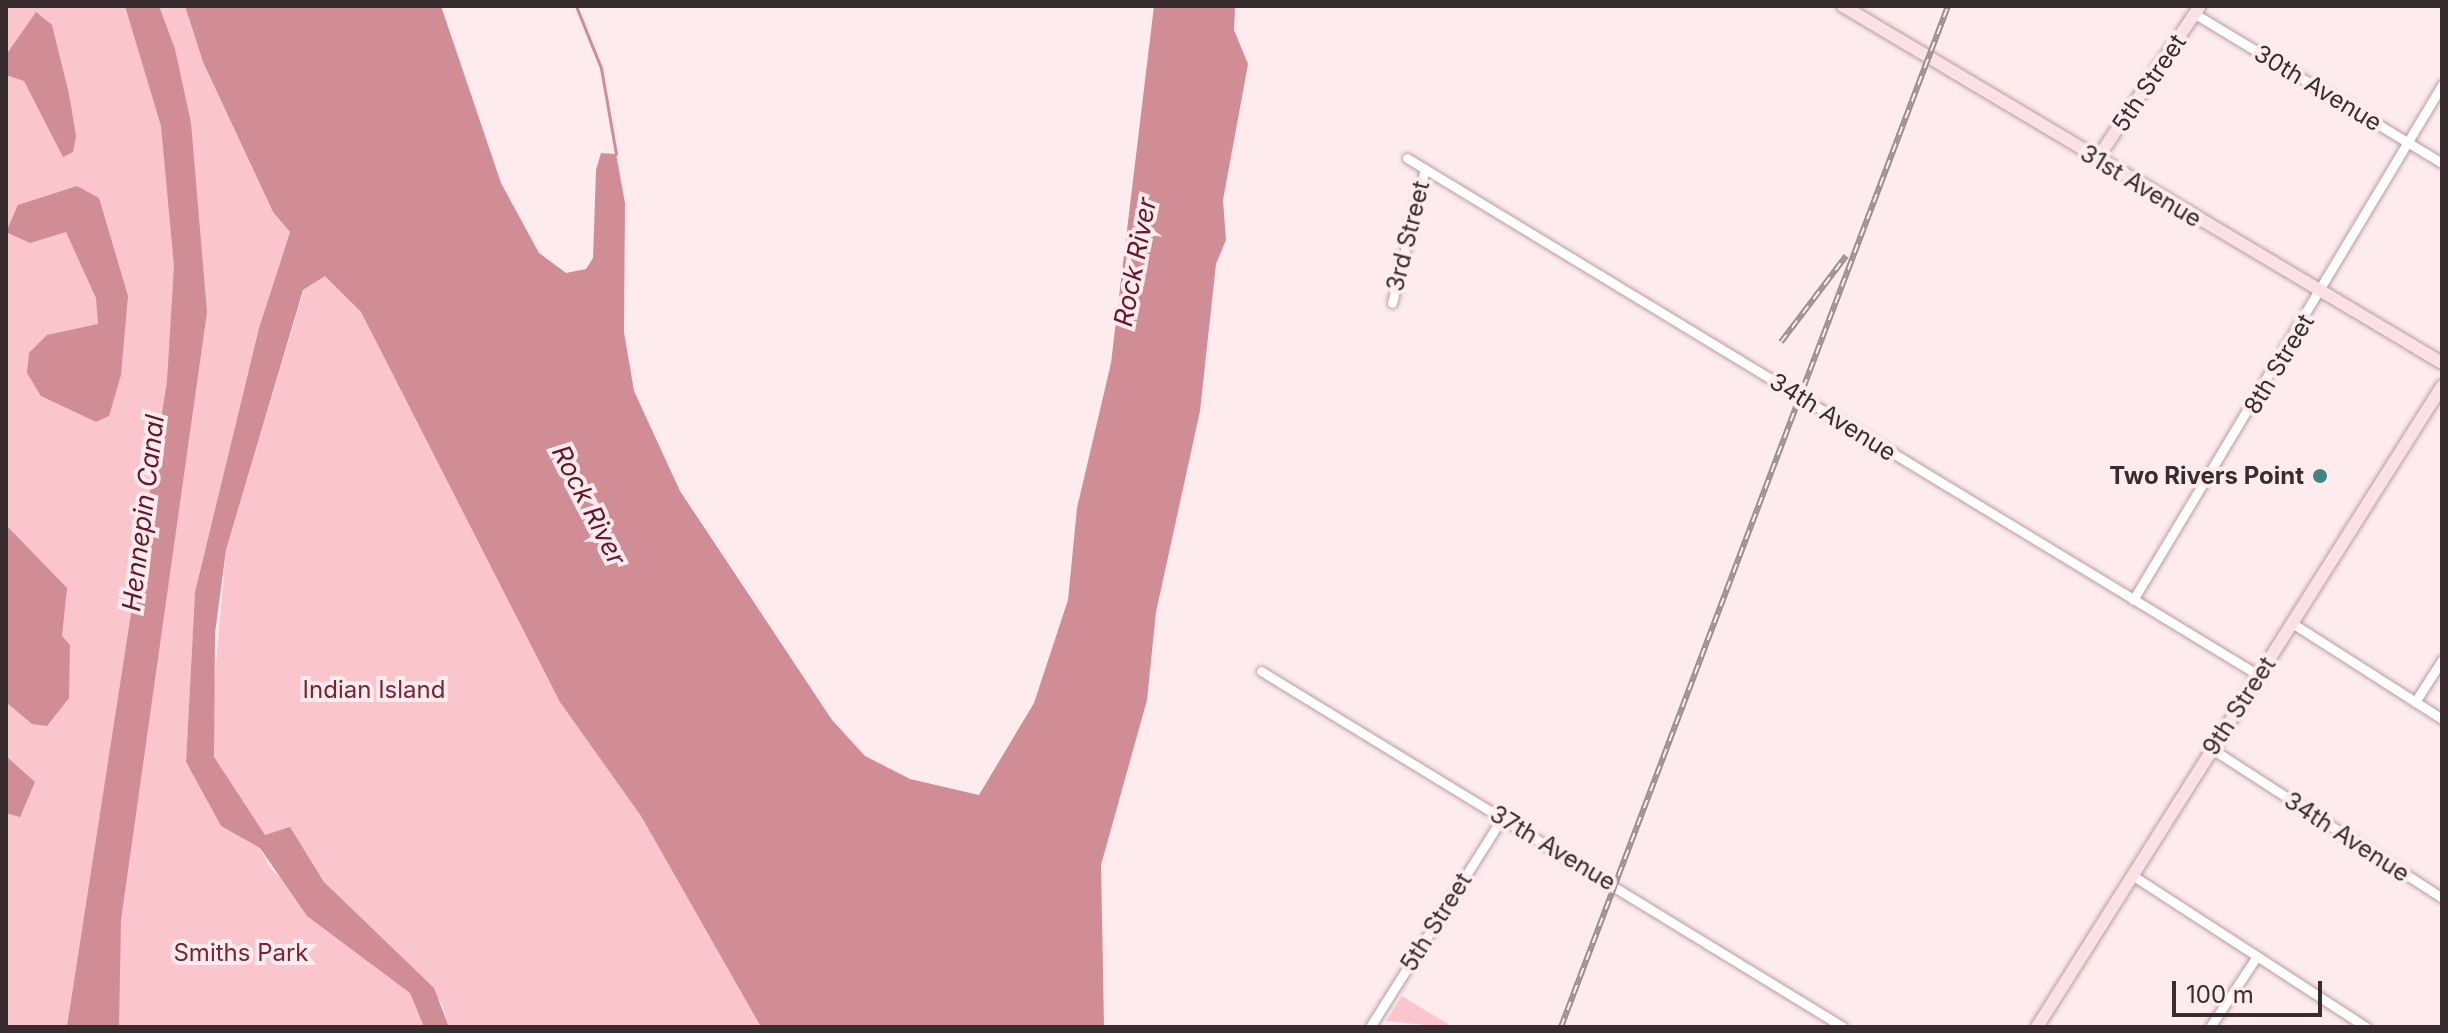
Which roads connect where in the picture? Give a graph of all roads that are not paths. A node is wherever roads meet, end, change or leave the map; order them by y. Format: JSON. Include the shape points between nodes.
{"nodes":[{"id":1,"x":1843,"y":6,"type":"edge"},
{"id":2,"x":2197,"y":10,"type":"edge"},
{"id":3,"x":2442,"y":85,"type":"edge"},
{"id":4,"x":2407,"y":142,"type":"junction"},
{"id":5,"x":1407,"y":158,"type":"dead end"},
{"id":6,"x":2097,"y":159,"type":"junction"},
{"id":7,"x":2442,"y":163,"type":"edge"},
{"id":8,"x":1425,"y":169,"type":"junction"},
{"id":9,"x":2318,"y":290,"type":"junction"},
{"id":10,"x":1392,"y":303,"type":"dead end"},
{"id":11,"x":2442,"y":363,"type":"edge"},
{"id":12,"x":2442,"y":386,"type":"edge"},
{"id":13,"x":2133,"y":600,"type":"junction"},
{"id":14,"x":2292,"y":623,"type":"junction"},
{"id":15,"x":2442,"y":660,"type":"edge"},
{"id":16,"x":1261,"y":671,"type":"dead end"},
{"id":17,"x":2260,"y":676,"type":"junction"},
{"id":18,"x":2415,"y":702,"type":"junction"},
{"id":19,"x":2442,"y":719,"type":"edge"},
{"id":20,"x":2212,"y":749,"type":"junction"},
{"id":21,"x":1502,"y":818,"type":"junction"},
{"id":22,"x":2132,"y":875,"type":"junction"},
{"id":23,"x":2442,"y":898,"type":"edge"},
{"id":24,"x":2257,"y":956,"type":"junction"},
{"id":25,"x":1370,"y":1027,"type":"edge"},
{"id":26,"x":1843,"y":1027,"type":"edge"},
{"id":27,"x":2037,"y":1027,"type":"edge"},
{"id":28,"x":2210,"y":1027,"type":"edge"},
{"id":29,"x":2366,"y":1027,"type":"edge"}],
"edges":[{"from":1,"to":6,"type":"street","name":"31st Avenue"},
{"from":2,"to":4,"type":"street","name":"30th Avenue"},
{"from":2,"to":6,"type":"street","name":"5th Street"},
{"from":3,"to":4,"type":"street","name":"8th Street"},
{"from":4,"to":7,"type":"street","name":"30th Avenue"},
{"from":4,"to":9,"type":"street","name":"8th Street"},
{"from":5,"to":8,"type":"street","name":"34th Avenue"},
{"from":6,"to":9,"type":"street","name":"31st Avenue"},
{"from":8,"to":10,"type":"street","name":"3rd Street"},
{"from":8,"to":13,"type":"street","name":"34th Avenue"},
{"from":9,"to":11,"type":"street","name":"31st Avenue"},
{"from":9,"to":13,"type":"street","name":"8th Street","via":[[2312,312]]},
{"from":12,"to":14,"type":"street","name":"9th Street"},
{"from":13,"to":17,"type":"street","name":"34th Avenue"},
{"from":14,"to":17,"type":"street","name":"9th Street"},
{"from":14,"to":18,"type":"street"},
{"from":15,"to":18,"type":"street"},
{"from":16,"to":21,"type":"street","name":"37th Avenue"},
{"from":17,"to":20,"type":"street","name":"9th Street"},
{"from":18,"to":19,"type":"street"},
{"from":20,"to":22,"type":"street","name":"9th Street"},
{"from":20,"to":23,"type":"street","name":"34th Avenue"},
{"from":21,"to":25,"type":"street","name":"5th Street"},
{"from":21,"to":26,"type":"street","name":"37th Avenue"},
{"from":22,"to":24,"type":"street"},
{"from":22,"to":27,"type":"street","name":"9th Street"},
{"from":24,"to":28,"type":"street"},
{"from":24,"to":29,"type":"street"}]}
